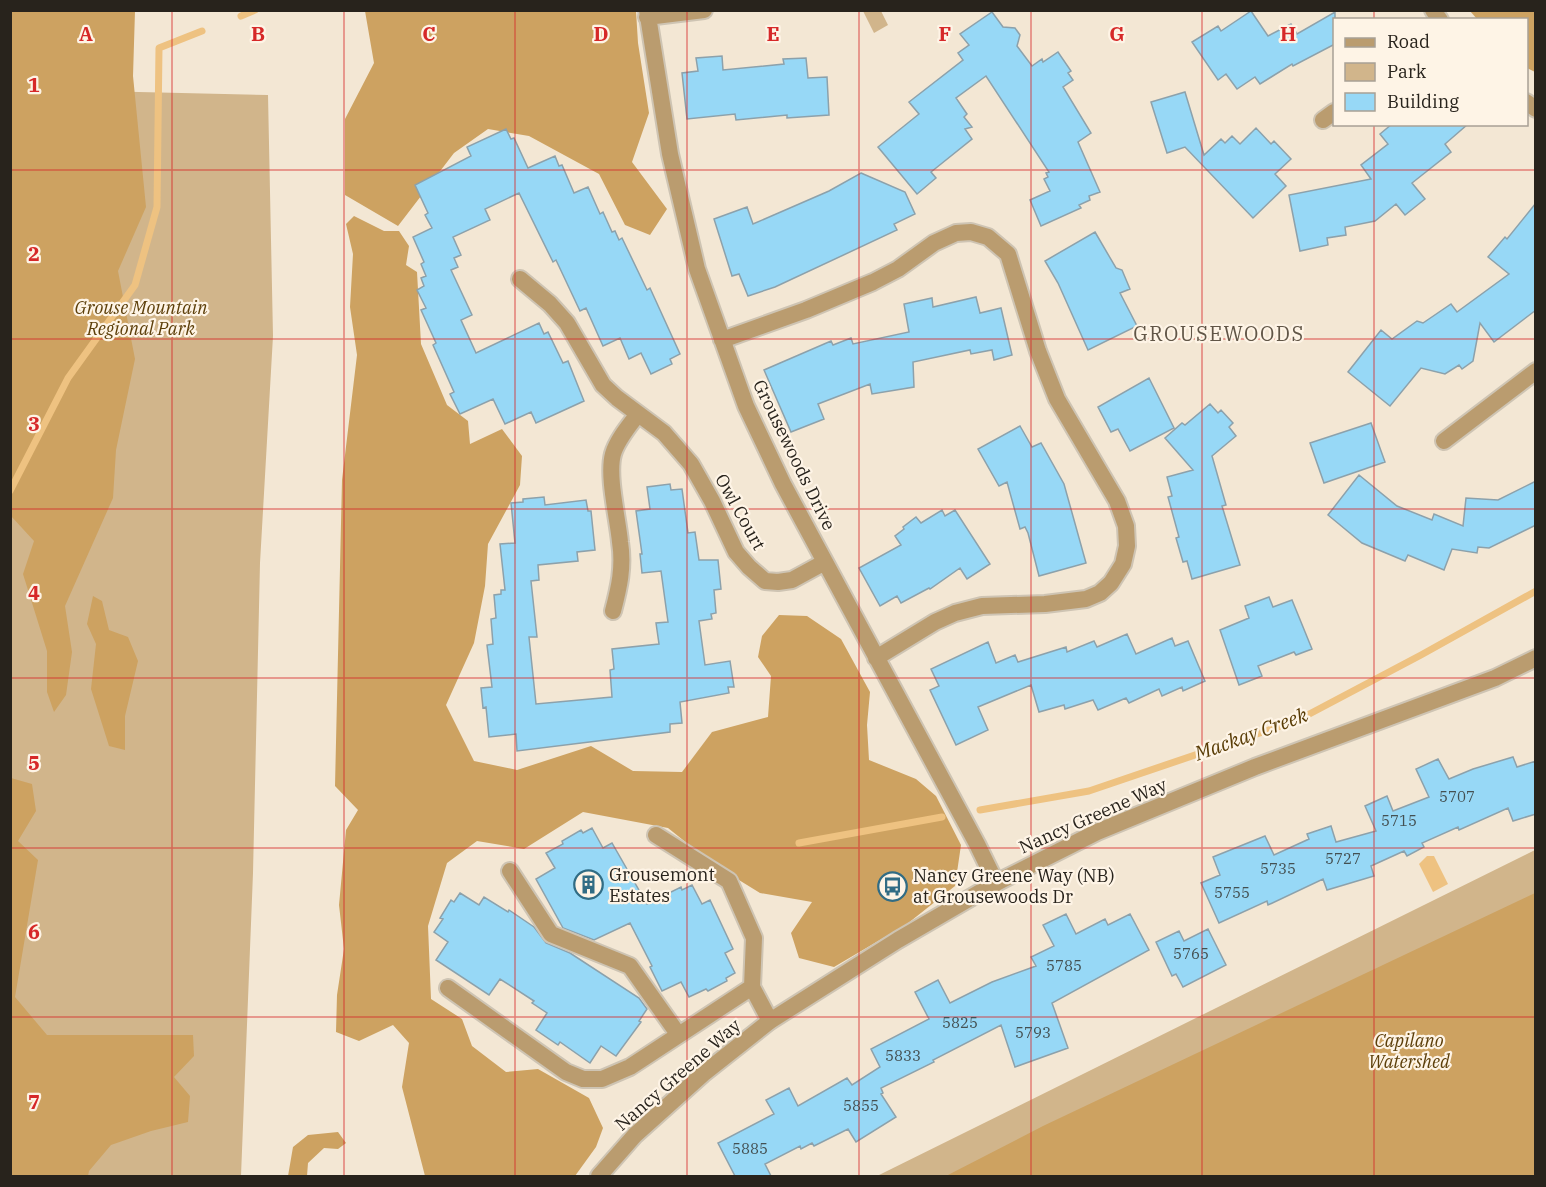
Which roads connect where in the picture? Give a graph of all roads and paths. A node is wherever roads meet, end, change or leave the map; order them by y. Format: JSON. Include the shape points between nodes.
{"nodes":[{"id":1,"x":704,"y":10,"type":"edge"},
{"id":2,"x":647,"y":14,"type":"edge"},
{"id":3,"x":520,"y":279,"type":"dead end"},
{"id":4,"x":722,"y":340,"type":"junction"},
{"id":5,"x":1536,"y":371,"type":"edge"},
{"id":6,"x":638,"y":414,"type":"junction"},
{"id":7,"x":1444,"y":441,"type":"dead end"},
{"id":8,"x":825,"y":562,"type":"junction"},
{"id":9,"x":613,"y":611,"type":"dead end"},
{"id":10,"x":876,"y":658,"type":"junction"},
{"id":11,"x":1536,"y":658,"type":"edge"},
{"id":12,"x":656,"y":835,"type":"dead end"},
{"id":13,"x":510,"y":871,"type":"dead end"},
{"id":14,"x":996,"y":883,"type":"junction"},
{"id":15,"x":752,"y":987,"type":"junction"},
{"id":16,"x":448,"y":988,"type":"dead end"},
{"id":17,"x":770,"y":1021,"type":"junction"},
{"id":18,"x":678,"y":1034,"type":"junction"},
{"id":19,"x":599,"y":1176,"type":"edge"}],
"edges":[{"from":1,"to":2,"type":"street"},
{"from":2,"to":4,"type":"street","name":"Grousewoods Drive","via":[[670,154],[697,269]]},
{"from":3,"to":6,"type":"street","name":"Owl Court","via":[[567,323],[603,385]]},
{"from":4,"to":8,"type":"street","name":"Grousewoods Drive","via":[[746,406]]},
{"from":4,"to":10,"type":"street","via":[[873,282],[956,233],[988,237],[1008,254],[1057,399],[1117,501],[1126,526],[1127,546],[1122,564],[1111,583],[1086,599],[982,606],[955,613]]},
{"from":5,"to":7,"type":"street"},
{"from":6,"to":8,"type":"street","name":"Owl Court","via":[[664,433],[691,464],[736,552],[765,581],[792,580]]},
{"from":6,"to":9,"type":"street","via":[[612,455],[622,568]]},
{"from":8,"to":10,"type":"street","name":"Grousewoods Drive"},
{"from":10,"to":14,"type":"street","name":"Grousewoods Drive"},
{"from":11,"to":14,"type":"street","name":"Nancy Greene Way","via":[[1495,678],[1255,767],[1097,832]]},
{"from":12,"to":15,"type":"street","via":[[729,881],[754,938]]},
{"from":13,"to":18,"type":"street","via":[[551,934],[630,966]]},
{"from":14,"to":17,"type":"street","name":"Nancy Greene Way"},
{"from":15,"to":17,"type":"street"},
{"from":15,"to":18,"type":"street"},
{"from":16,"to":18,"type":"street","via":[[566,1072],[582,1079],[602,1079],[630,1067]]},
{"from":17,"to":19,"type":"street","name":"Nancy Greene Way","via":[[703,1074]]}]}
